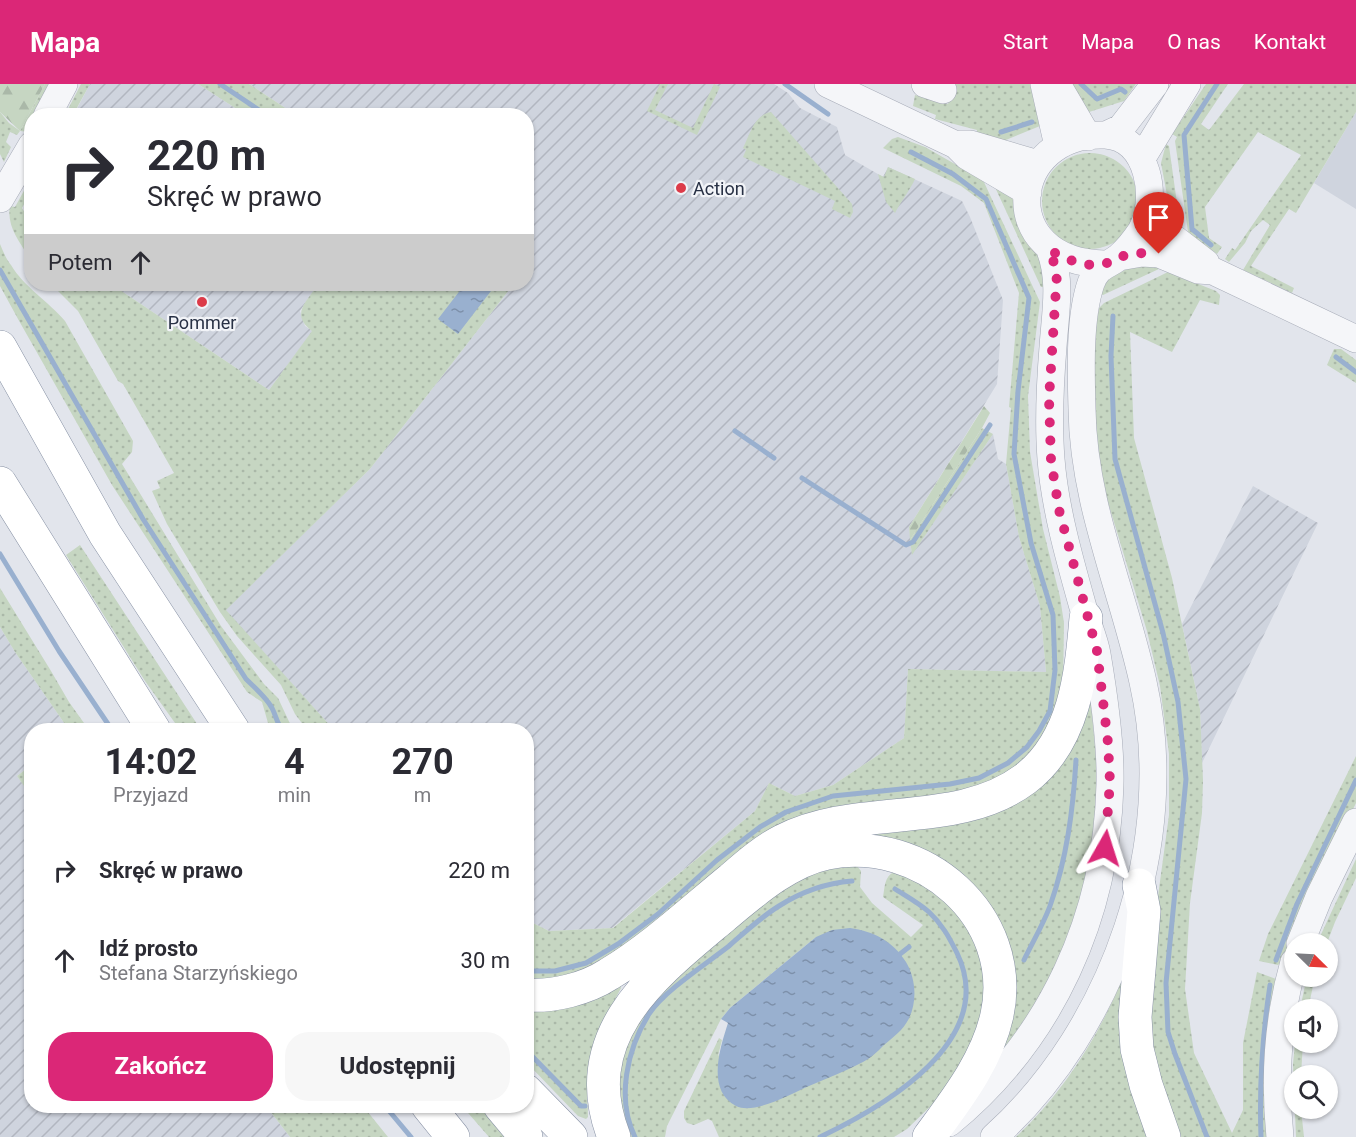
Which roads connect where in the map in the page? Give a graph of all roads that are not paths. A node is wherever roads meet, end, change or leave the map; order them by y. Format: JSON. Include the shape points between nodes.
{"nodes":[{"id":1,"x":64,"y":84,"type":"edge"},
{"id":2,"x":828,"y":84,"type":"edge"},
{"id":3,"x":1044,"y":84,"type":"edge"},
{"id":4,"x":1057,"y":84,"type":"edge"},
{"id":5,"x":1155,"y":84,"type":"edge"},
{"id":6,"x":1187,"y":84,"type":"edge"},
{"id":7,"x":51,"y":108,"type":"edge"},
{"id":8,"x":1097,"y":136,"type":"junction"},
{"id":9,"x":956,"y":145,"type":"junction"},
{"id":10,"x":1058,"y":146,"type":"junction"},
{"id":11,"x":24,"y":158,"type":"edge"},
{"id":12,"x":1142,"y":158,"type":"junction"},
{"id":13,"x":1038,"y":164,"type":"junction"},
{"id":14,"x":1028,"y":192,"type":"junction"},
{"id":15,"x":0,"y":199,"type":"edge"},
{"id":16,"x":1148,"y":211,"type":"junction"},
{"id":17,"x":1050,"y":250,"type":"junction"},
{"id":18,"x":1111,"y":260,"type":"junction"},
{"id":19,"x":1213,"y":271,"type":"junction"},
{"id":20,"x":1356,"y":339,"type":"edge"},
{"id":21,"x":0,"y":347,"type":"edge"},
{"id":22,"x":0,"y":483,"type":"edge"},
{"id":23,"x":1086,"y":618,"type":"junction"},
{"id":24,"x":150,"y":723,"type":"edge"},
{"id":25,"x":228,"y":723,"type":"edge"},
{"id":26,"x":1356,"y":822,"type":"edge"},
{"id":27,"x":1139,"y":885,"type":"junction"},
{"id":28,"x":1304,"y":933,"type":"edge"},
{"id":29,"x":1287,"y":987,"type":"edge"},
{"id":30,"x":534,"y":995,"type":"edge"},
{"id":31,"x":534,"y":1099,"type":"edge"},
{"id":32,"x":434,"y":1113,"type":"edge"},
{"id":33,"x":506,"y":1113,"type":"edge"},
{"id":34,"x":453,"y":1137,"type":"edge"},
{"id":35,"x":526,"y":1137,"type":"edge"},
{"id":36,"x":571,"y":1137,"type":"edge"},
{"id":37,"x":614,"y":1137,"type":"edge"},
{"id":38,"x":931,"y":1137,"type":"edge"},
{"id":39,"x":994,"y":1137,"type":"edge"},
{"id":40,"x":1164,"y":1137,"type":"edge"},
{"id":41,"x":1280,"y":1137,"type":"edge"}],
"edges":[{"from":1,"to":7,"type":"street"},
{"from":2,"to":9,"type":"street"},
{"from":3,"to":10,"type":"street"},
{"from":4,"to":8,"type":"street"},
{"from":5,"to":8,"type":"street","via":[[1121,128]]},
{"from":6,"to":12,"type":"street"},
{"from":8,"to":10,"type":"street"},
{"from":8,"to":12,"type":"street","via":[[1125,142]]},
{"from":9,"to":13,"type":"street","via":[[970,144]]},
{"from":9,"to":14,"type":"street","via":[[967,156]]},
{"from":10,"to":13,"type":"street"},
{"from":11,"to":15,"type":"street"},
{"from":12,"to":16,"type":"street","via":[[1149,192]]},
{"from":13,"to":14,"type":"street"},
{"from":14,"to":17,"type":"street","via":[[1029,218]]},
{"from":16,"to":18,"type":"street","via":[[1138,235]]},
{"from":16,"to":19,"type":"street","via":[[1167,233]]},
{"from":17,"to":18,"type":"street","via":[[1081,262]]},
{"from":17,"to":23,"type":"street","via":[[1057,273],[1049,399],[1051,460],[1059,510]]},
{"from":18,"to":19,"type":"street","via":[[1142,253],[1159,254],[1198,270]]},
{"from":18,"to":27,"type":"street","via":[[1094,277],[1088,297],[1082,343],[1082,412],[1092,494],[1144,683],[1150,719],[1152,804]]},
{"from":19,"to":20,"type":"street"},
{"from":21,"to":25,"type":"highway","via":[[105,534]]},
{"from":22,"to":24,"type":"highway"},
{"from":23,"to":30,"type":"highway","via":[[1082,665],[1069,719],[1052,749],[1027,778],[986,801],[844,822],[791,837],[766,851],[608,975],[576,988]]},
{"from":23,"to":38,"type":"street","via":[[1097,651],[1110,782],[1102,867],[1090,910],[1060,986],[1031,1036],[996,1081]]},
{"from":26,"to":28,"type":"street"},
{"from":27,"to":39,"type":"street","via":[[1108,980],[1085,1024],[1042,1088]]},
{"from":27,"to":40,"type":"highway","via":[[1144,911],[1135,1017],[1137,1049]]},
{"from":29,"to":41,"type":"street","via":[[1277,1072]]},
{"from":31,"to":36,"type":"highway"},
{"from":32,"to":34,"type":"highway"},
{"from":33,"to":35,"type":"highway"},
{"from":37,"to":38,"type":"highway","via":[[604,1102],[606,1059],[622,1018],[644,986],[771,879],[800,863],[849,850],[892,854],[937,876],[957,890],[975,911],[993,946],[999,975],[993,1031],[965,1086]]}]}
